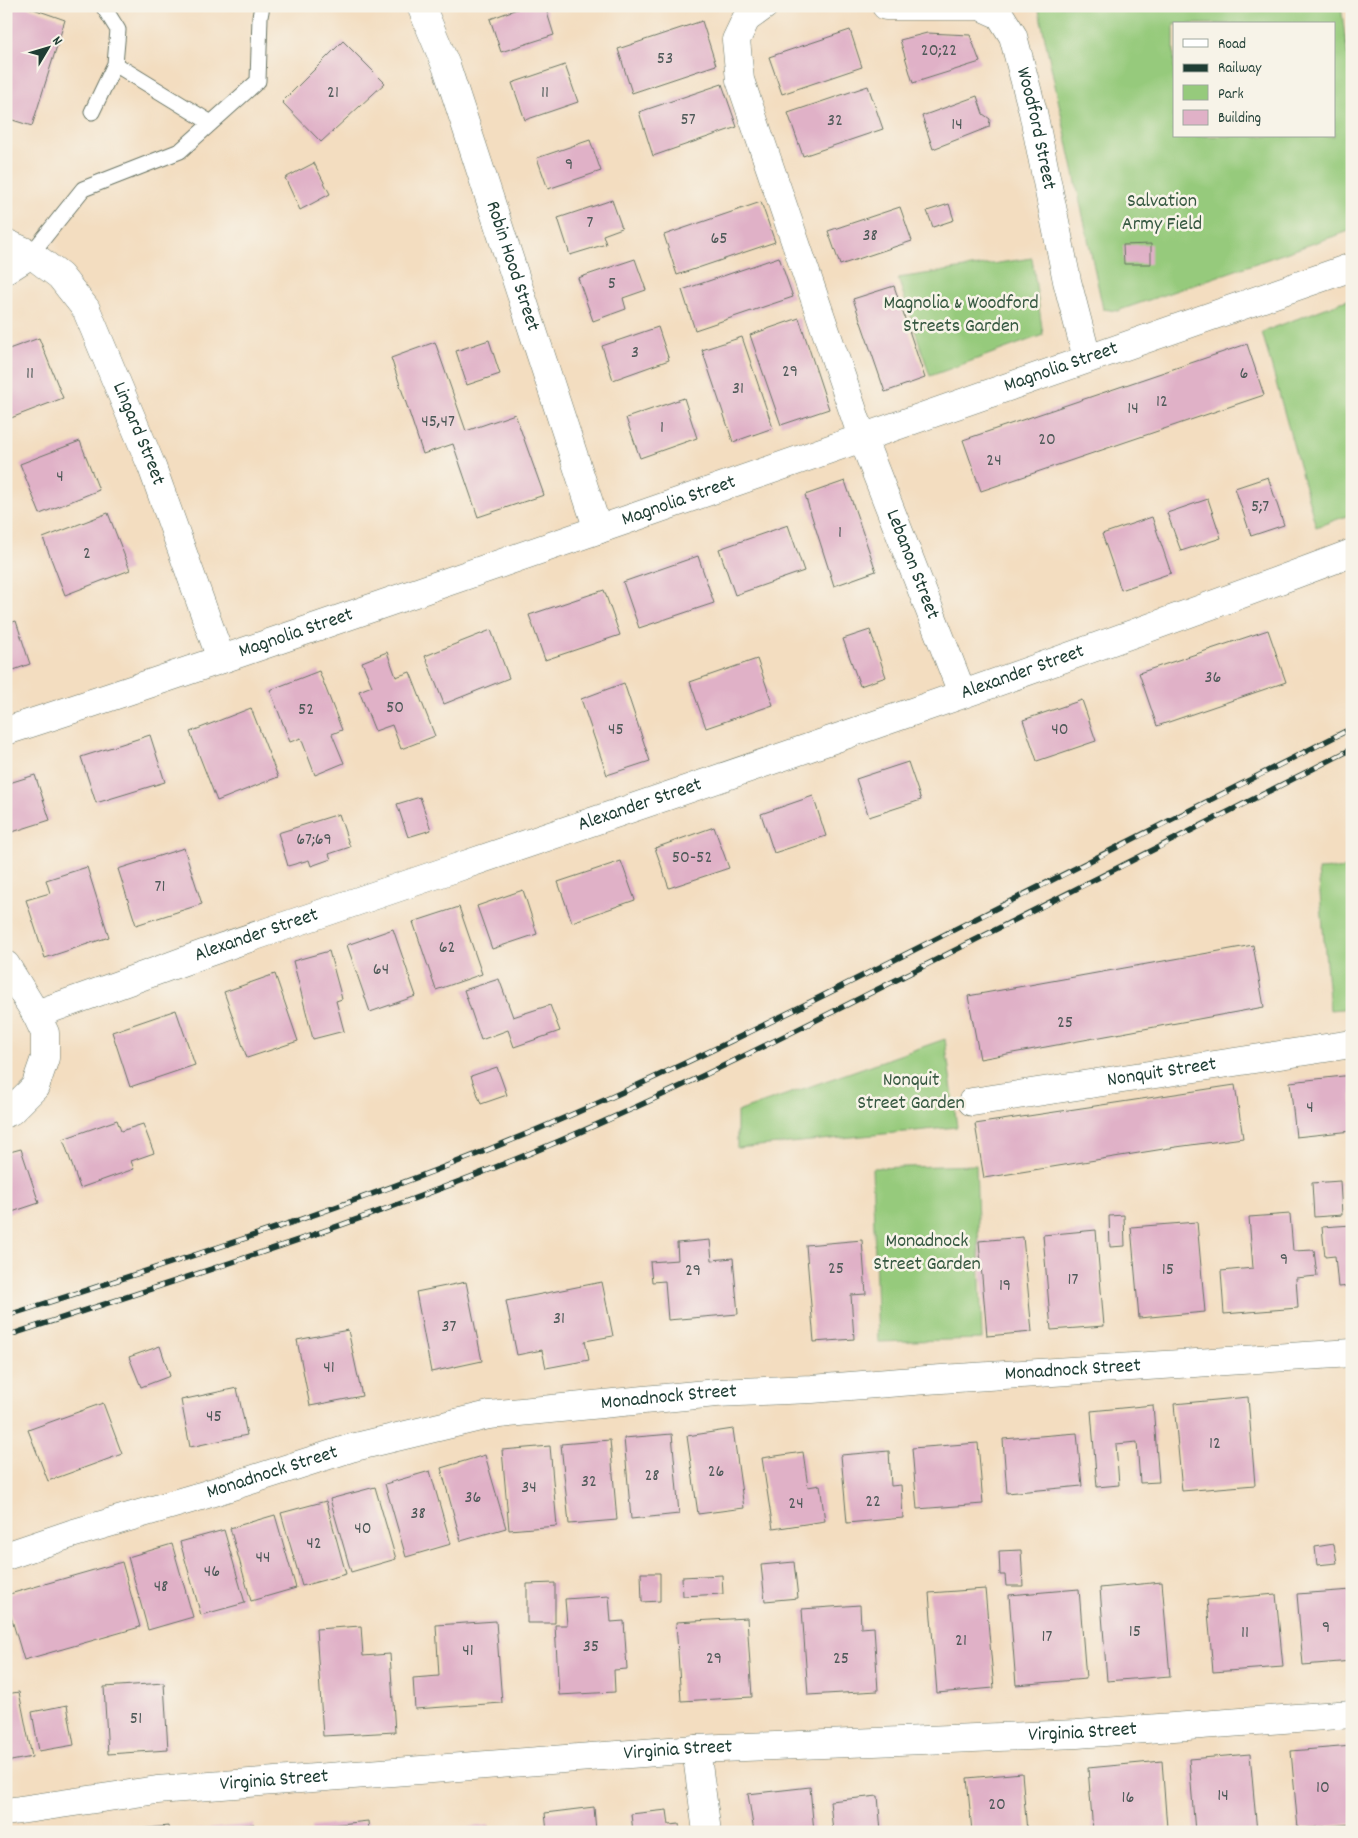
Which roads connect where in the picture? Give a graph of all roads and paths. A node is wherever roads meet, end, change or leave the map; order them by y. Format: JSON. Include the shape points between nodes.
{"nodes":[{"id":1,"x":103,"y":6,"type":"edge"},
{"id":2,"x":262,"y":6,"type":"edge"},
{"id":3,"x":421,"y":6,"type":"edge"},
{"id":4,"x":764,"y":6,"type":"edge"},
{"id":5,"x":886,"y":6,"type":"edge"},
{"id":6,"x":115,"y":64,"type":"junction"},
{"id":7,"x":92,"y":112,"type":"dead end"},
{"id":8,"x":211,"y":123,"type":"junction"},
{"id":9,"x":6,"y":243,"type":"edge"},
{"id":10,"x":31,"y":254,"type":"junction"},
{"id":11,"x":1352,"y":267,"type":"edge"},
{"id":12,"x":6,"y":270,"type":"edge"},
{"id":13,"x":1087,"y":358,"type":"junction"},
{"id":14,"x":862,"y":437,"type":"junction"},
{"id":15,"x":598,"y":530,"type":"junction"},
{"id":16,"x":1352,"y":553,"type":"edge"},
{"id":17,"x":221,"y":659,"type":"junction"},
{"id":18,"x":962,"y":693,"type":"junction"},
{"id":19,"x":6,"y":732,"type":"edge"},
{"id":20,"x":6,"y":965,"type":"edge"},
{"id":21,"x":36,"y":1014,"type":"junction"},
{"id":22,"x":1352,"y":1044,"type":"edge"},
{"id":23,"x":972,"y":1102,"type":"dead end"},
{"id":24,"x":6,"y":1113,"type":"edge"},
{"id":25,"x":1352,"y":1353,"type":"edge"},
{"id":26,"x":6,"y":1556,"type":"edge"},
{"id":27,"x":1352,"y":1714,"type":"edge"},
{"id":28,"x":696,"y":1749,"type":"junction"},
{"id":29,"x":6,"y":1812,"type":"edge"},
{"id":30,"x":707,"y":1832,"type":"edge"}],
"edges":[{"from":1,"to":6,"type":"lane","via":[[118,30]]},
{"from":2,"to":8,"type":"lane","via":[[258,81]]},
{"from":3,"to":15,"type":"street","name":"Robin Hood Street","via":[[447,68]]},
{"from":4,"to":14,"type":"street","via":[[746,19],[736,40],[740,80]]},
{"from":5,"to":13,"type":"street","name":"Woodford Street","via":[[980,6],[1000,15],[1013,36],[1034,112],[1067,281]]},
{"from":6,"to":7,"type":"lane"},
{"from":6,"to":8,"type":"lane"},
{"from":8,"to":10,"type":"lane","via":[[180,151],[83,189]]},
{"from":9,"to":10,"type":"street","name":"Lingard Street"},
{"from":10,"to":12,"type":"street"},
{"from":10,"to":17,"type":"street","name":"Lingard Street","via":[[60,276],[86,309],[152,467]]},
{"from":11,"to":13,"type":"street","name":"Magnolia Street"},
{"from":13,"to":14,"type":"street","name":"Magnolia Street"},
{"from":14,"to":15,"type":"street","name":"Magnolia Street"},
{"from":14,"to":18,"type":"street","name":"Lebanon Street"},
{"from":15,"to":17,"type":"street","name":"Magnolia Street"},
{"from":16,"to":18,"type":"street","name":"Alexander Street"},
{"from":17,"to":19,"type":"street","name":"Magnolia Street"},
{"from":18,"to":21,"type":"street","name":"Alexander Street"},
{"from":20,"to":21,"type":"street"},
{"from":21,"to":24,"type":"street","via":[[45,1033],[45,1058],[35,1087]]},
{"from":22,"to":23,"type":"street","name":"Nonquit Street"},
{"from":25,"to":26,"type":"street","name":"Monadnock Street","via":[[716,1393],[489,1415],[351,1448]]},
{"from":27,"to":28,"type":"street","name":"Virginia Street","via":[[1077,1734]]},
{"from":28,"to":29,"type":"street","name":"Virginia Street","via":[[157,1790]]},
{"from":28,"to":30,"type":"street"}]}
